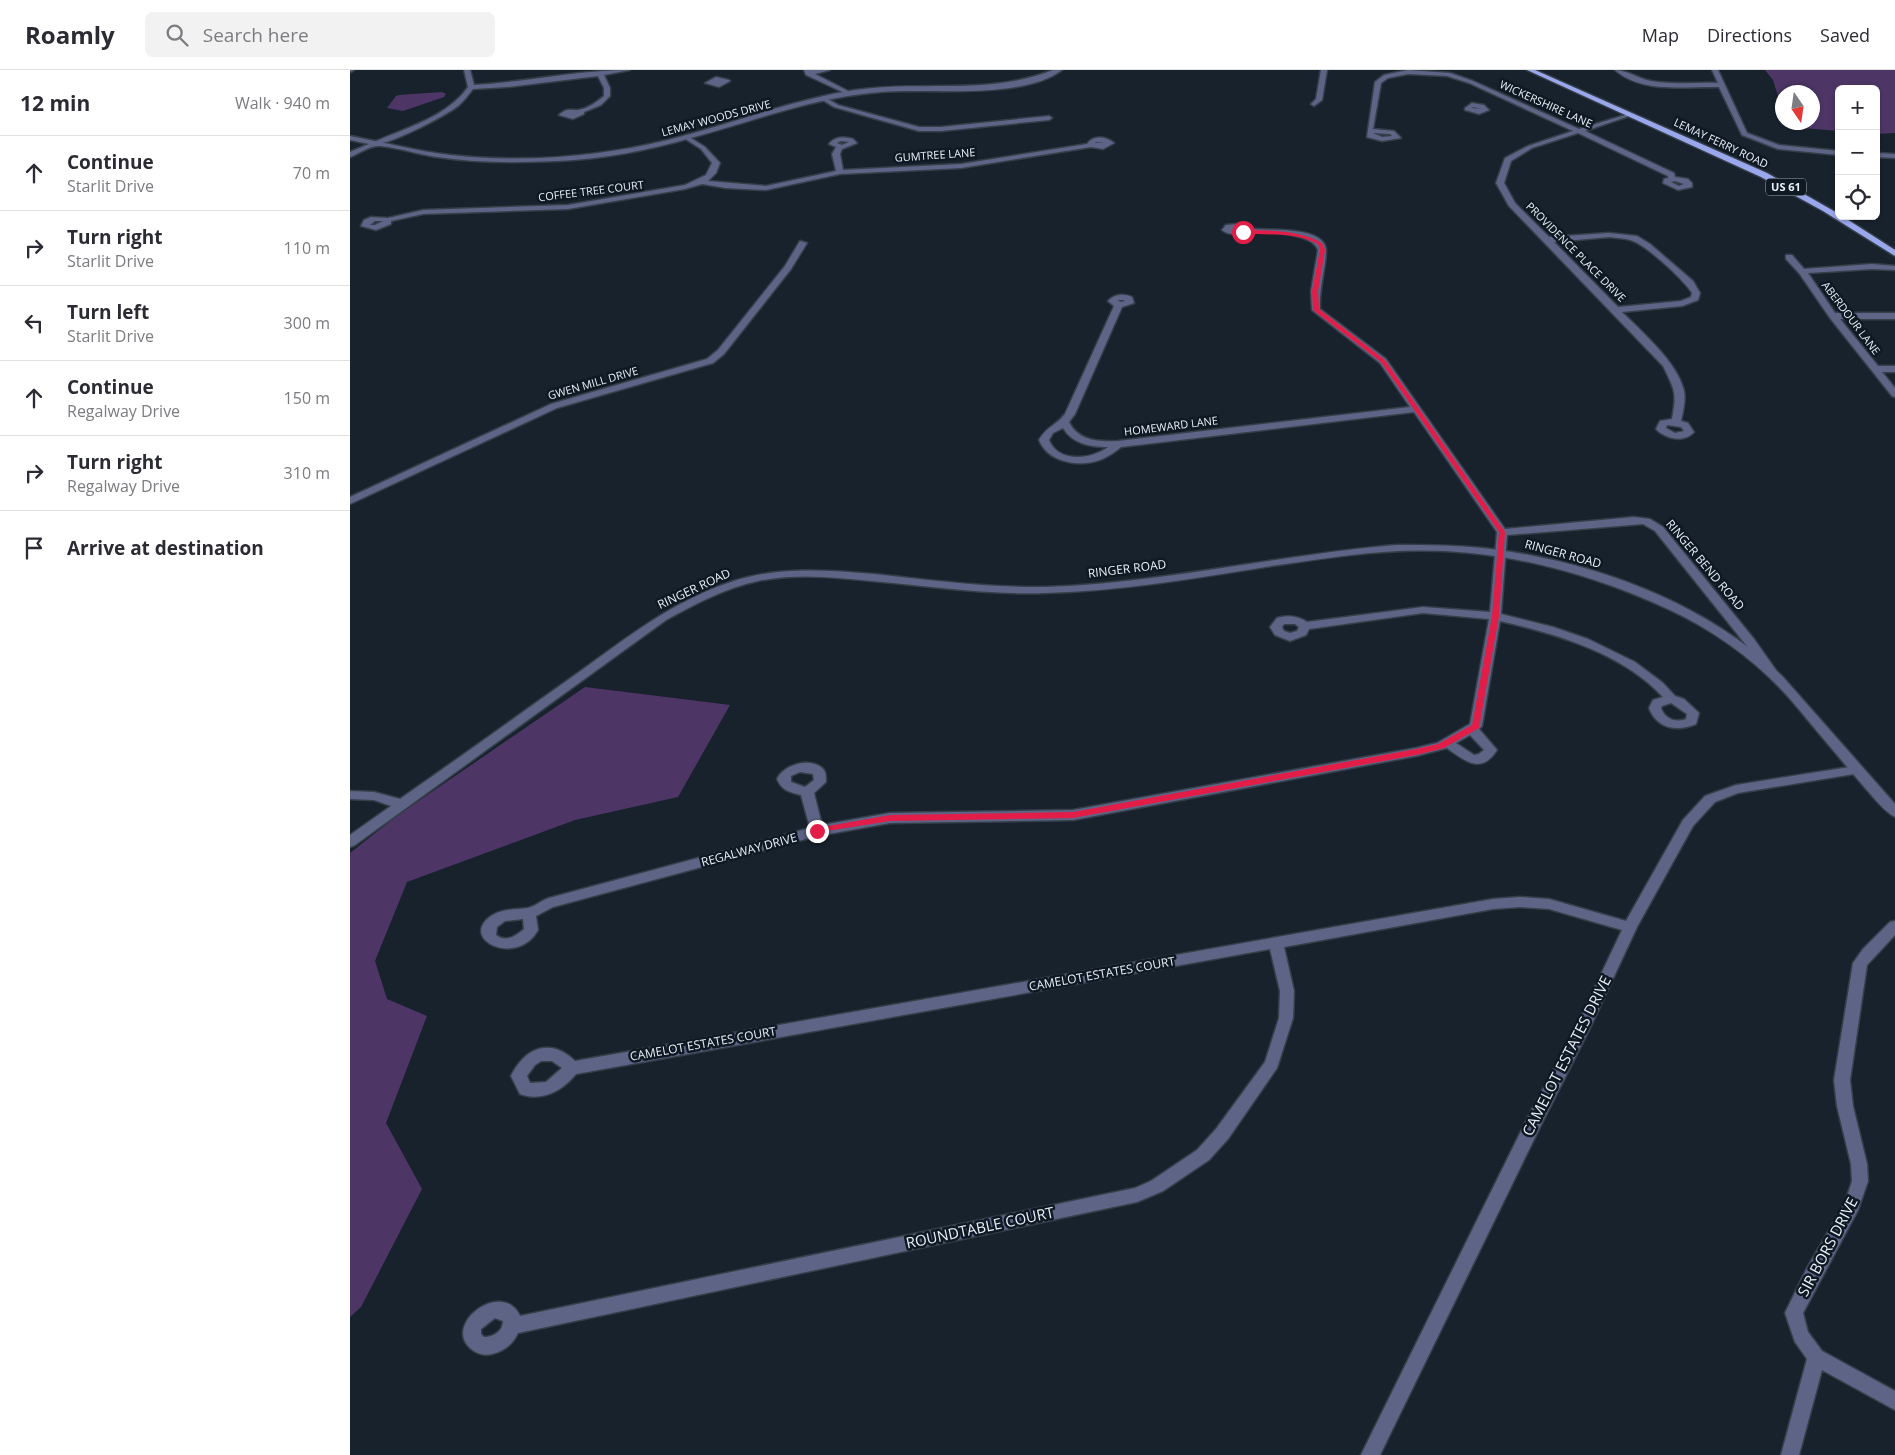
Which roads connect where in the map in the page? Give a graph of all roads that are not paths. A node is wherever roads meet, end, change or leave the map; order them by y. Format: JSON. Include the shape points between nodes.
{"nodes":[{"id":1,"x":467,"y":70,"type":"edge"},
{"id":2,"x":627,"y":70,"type":"edge"},
{"id":3,"x":827,"y":70,"type":"edge"},
{"id":4,"x":1059,"y":70,"type":"edge"},
{"id":5,"x":1324,"y":70,"type":"edge"},
{"id":6,"x":1530,"y":70,"type":"edge"},
{"id":7,"x":1618,"y":70,"type":"edge"},
{"id":8,"x":1715,"y":70,"type":"edge"},
{"id":9,"x":1400,"y":71,"type":"edge"},
{"id":10,"x":808,"y":72,"type":"edge"},
{"id":11,"x":1379,"y":72,"type":"dead end"},
{"id":12,"x":600,"y":74,"type":"junction"},
{"id":13,"x":1389,"y":75,"type":"junction"},
{"id":14,"x":1721,"y":85,"type":"junction"},
{"id":15,"x":471,"y":86,"type":"junction"},
{"id":16,"x":849,"y":93,"type":"junction"},
{"id":17,"x":823,"y":98,"type":"junction"},
{"id":18,"x":1509,"y":100,"type":"junction"},
{"id":19,"x":1500,"y":102,"type":"dead end"},
{"id":20,"x":1314,"y":104,"type":"dead end"},
{"id":21,"x":1492,"y":104,"type":"dead end"},
{"id":22,"x":1483,"y":106,"type":"dead end"},
{"id":23,"x":580,"y":111,"type":"dead end"},
{"id":24,"x":1630,"y":114,"type":"junction"},
{"id":25,"x":1049,"y":118,"type":"dead end"},
{"id":26,"x":1638,"y":118,"type":"junction"},
{"id":27,"x":1370,"y":131,"type":"dead end"},
{"id":28,"x":1579,"y":131,"type":"junction"},
{"id":29,"x":686,"y":137,"type":"junction"},
{"id":30,"x":350,"y":138,"type":"edge"},
{"id":31,"x":376,"y":143,"type":"junction"},
{"id":32,"x":1091,"y":144,"type":"dead end"},
{"id":33,"x":840,"y":147,"type":"dead end"},
{"id":34,"x":1835,"y":153,"type":"edge"},
{"id":35,"x":350,"y":155,"type":"edge"},
{"id":36,"x":1880,"y":155,"type":"edge"},
{"id":37,"x":1895,"y":156,"type":"edge"},
{"id":38,"x":840,"y":172,"type":"junction"},
{"id":39,"x":1672,"y":179,"type":"dead end"},
{"id":40,"x":703,"y":182,"type":"junction"},
{"id":41,"x":387,"y":220,"type":"dead end"},
{"id":42,"x":1244,"y":230,"type":"dead end"},
{"id":43,"x":1547,"y":240,"type":"junction"},
{"id":44,"x":803,"y":243,"type":"dead end"},
{"id":45,"x":1894,"y":253,"type":"edge"},
{"id":46,"x":1789,"y":257,"type":"dead end"},
{"id":47,"x":1880,"y":266,"type":"junction"},
{"id":48,"x":1895,"y":268,"type":"edge"},
{"id":49,"x":1802,"y":271,"type":"junction"},
{"id":50,"x":1119,"y":306,"type":"dead end"},
{"id":51,"x":1616,"y":310,"type":"junction"},
{"id":52,"x":1834,"y":316,"type":"junction"},
{"id":53,"x":1895,"y":316,"type":"edge"},
{"id":54,"x":1877,"y":369,"type":"junction"},
{"id":55,"x":1895,"y":369,"type":"edge"},
{"id":56,"x":1895,"y":394,"type":"edge"},
{"id":57,"x":1418,"y":409,"type":"junction"},
{"id":58,"x":1676,"y":422,"type":"dead end"},
{"id":59,"x":1065,"y":423,"type":"junction"},
{"id":60,"x":1118,"y":444,"type":"junction"},
{"id":61,"x":350,"y":502,"type":"edge"},
{"id":62,"x":1502,"y":532,"type":"junction"},
{"id":63,"x":1502,"y":554,"type":"junction"},
{"id":64,"x":1495,"y":616,"type":"junction"},
{"id":65,"x":1305,"y":626,"type":"dead end"},
{"id":66,"x":1772,"y":673,"type":"junction"},
{"id":67,"x":1671,"y":699,"type":"dead end"},
{"id":68,"x":1472,"y":729,"type":"junction"},
{"id":69,"x":1447,"y":742,"type":"junction"},
{"id":70,"x":1856,"y":770,"type":"junction"},
{"id":71,"x":807,"y":792,"type":"dead end"},
{"id":72,"x":350,"y":795,"type":"edge"},
{"id":73,"x":402,"y":804,"type":"junction"},
{"id":74,"x":1895,"y":812,"type":"edge"},
{"id":75,"x":817,"y":831,"type":"junction"},
{"id":76,"x":350,"y":842,"type":"edge"},
{"id":77,"x":529,"y":914,"type":"dead end"},
{"id":78,"x":1630,"y":926,"type":"junction"},
{"id":79,"x":1895,"y":926,"type":"edge"},
{"id":80,"x":1276,"y":943,"type":"junction"},
{"id":81,"x":572,"y":1068,"type":"dead end"},
{"id":82,"x":512,"y":1326,"type":"dead end"},
{"id":83,"x":1816,"y":1357,"type":"junction"},
{"id":84,"x":1895,"y":1401,"type":"edge"},
{"id":85,"x":1370,"y":1455,"type":"edge"},
{"id":86,"x":1790,"y":1455,"type":"edge"}],
"edges":[{"from":1,"to":15,"type":"street"},
{"from":2,"to":12,"type":"street"},
{"from":3,"to":10,"type":"street"},
{"from":4,"to":16,"type":"street","name":"LEMAY WOODS DRIVE","via":[[996,87]]},
{"from":5,"to":20,"type":"street","via":[[1319,100]]},
{"from":6,"to":24,"type":"main road","name":"LEMAY FERRY ROAD","number":"US 61"},
{"from":7,"to":14,"type":"street","via":[[1632,78],[1658,84]]},
{"from":8,"to":14,"type":"street"},
{"from":9,"to":13,"type":"street","name":"WICKERSHIRE LANE"},
{"from":9,"to":18,"type":"street","name":"WICKERSHIRE LANE","via":[[1448,74]]},
{"from":10,"to":16,"type":"street"},
{"from":11,"to":13,"type":"street","name":"WICKERSHIRE LANE"},
{"from":12,"to":15,"type":"street"},
{"from":12,"to":23,"type":"street","via":[[607,96],[599,104]]},
{"from":13,"to":27,"type":"street","via":[[1378,82]]},
{"from":14,"to":34,"type":"street","via":[[1744,134],[1753,140],[1788,150]]},
{"from":15,"to":31,"type":"street","via":[[462,100],[448,109]]},
{"from":16,"to":17,"type":"street","name":"LEMAY WOODS DRIVE"},
{"from":17,"to":25,"type":"street","via":[[836,106],[919,129]]},
{"from":17,"to":29,"type":"street","name":"LEMAY WOODS DRIVE"},
{"from":18,"to":19,"type":"street"},
{"from":18,"to":28,"type":"street","name":"WICKERSHIRE LANE"},
{"from":21,"to":22,"type":"street"},
{"from":24,"to":26,"type":"main road","name":"LEMAY FERRY ROAD","number":"US 61"},
{"from":24,"to":28,"type":"street","name":"PROVIDENCE PLACE DRIVE"},
{"from":26,"to":28,"type":"street","name":"PROVIDENCE PLACE DRIVE","via":[[1597,130]]},
{"from":26,"to":45,"type":"main road","name":"LEMAY FERRY ROAD","number":"US 61","via":[[1782,184]]},
{"from":28,"to":39,"type":"street","name":"WICKERSHIRE LANE","via":[[1671,175]]},
{"from":28,"to":43,"type":"street","name":"PROVIDENCE PLACE DRIVE","via":[[1530,146],[1508,160],[1502,177],[1500,184],[1512,204]]},
{"from":29,"to":31,"type":"street","name":"LEMAY WOODS DRIVE","via":[[607,154],[522,160],[452,157]]},
{"from":29,"to":40,"type":"street","via":[[703,148],[716,163]]},
{"from":30,"to":31,"type":"street","name":"LEMAY WOODS DRIVE"},
{"from":31,"to":35,"type":"street"},
{"from":32,"to":38,"type":"street","name":"GUMTREE LANE","via":[[961,166]]},
{"from":33,"to":38,"type":"street","via":[[836,154]]},
{"from":36,"to":37,"type":"street"},
{"from":38,"to":40,"type":"street","name":"GUMTREE LANE","via":[[780,186],[778,192],[768,196],[760,195],[755,188]]},
{"from":40,"to":41,"type":"street","name":"COFFEE TREE COURT","via":[[658,193],[568,207],[423,212]]},
{"from":42,"to":57,"type":"street","via":[[1292,233],[1317,241],[1322,250],[1315,291],[1316,310],[1383,361]]},
{"from":43,"to":51,"type":"street","name":"PROVIDENCE PLACE DRIVE"},
{"from":43,"to":51,"type":"street","via":[[1609,235],[1634,238],[1683,277],[1696,293],[1695,298],[1682,303]]},
{"from":44,"to":61,"type":"street","name":"GWEN MILL DRIVE","via":[[781,276],[721,352],[710,361],[554,406]]},
{"from":45,"to":47,"type":"street"},
{"from":46,"to":49,"type":"street","name":"ABERDOUR LANE"},
{"from":47,"to":48,"type":"street"},
{"from":47,"to":49,"type":"street"},
{"from":49,"to":52,"type":"street","name":"ABERDOUR LANE"},
{"from":50,"to":59,"type":"street"},
{"from":51,"to":58,"type":"street","name":"PROVIDENCE PLACE DRIVE","via":[[1675,378],[1680,400]]},
{"from":52,"to":53,"type":"street"},
{"from":52,"to":54,"type":"street","name":"ABERDOUR LANE"},
{"from":54,"to":55,"type":"street"},
{"from":54,"to":56,"type":"street","name":"ABERDOUR LANE"},
{"from":57,"to":60,"type":"street","name":"HOMEWARD LANE"},
{"from":57,"to":62,"type":"street"},
{"from":59,"to":60,"type":"street","name":"HOMEWARD LANE","via":[[1076,438],[1097,444]]},
{"from":59,"to":60,"type":"street","via":[[1051,428],[1046,434],[1046,449],[1052,454],[1090,460],[1111,452]]},
{"from":62,"to":63,"type":"street"},
{"from":62,"to":66,"type":"street","name":"RINGER BEND ROAD","via":[[1648,520],[1659,529]]},
{"from":63,"to":64,"type":"street"},
{"from":63,"to":66,"type":"street","name":"RINGER ROAD","via":[[1566,568],[1652,598],[1712,629]]},
{"from":63,"to":73,"type":"street","name":"RINGER ROAD","via":[[1396,548],[1115,585],[1051,590],[805,573],[759,578],[719,590],[662,618]]},
{"from":64,"to":65,"type":"street","via":[[1424,610]]},
{"from":64,"to":67,"type":"street","via":[[1549,628],[1584,642],[1630,665]]},
{"from":64,"to":68,"type":"street","via":[[1476,726]]},
{"from":66,"to":70,"type":"street","name":"RINGER ROAD"},
{"from":68,"to":69,"type":"street","name":"REGALWAY DRIVE"},
{"from":68,"to":69,"type":"street","via":[[1491,750],[1483,758],[1472,760]]},
{"from":69,"to":75,"type":"street","name":"REGALWAY DRIVE","via":[[1416,752],[1073,815],[890,818]]},
{"from":70,"to":74,"type":"street","name":"RINGER ROAD"},
{"from":70,"to":78,"type":"street","name":"CAMELOT ESTATES DRIVE","via":[[1763,783],[1710,799],[1688,823]]},
{"from":71,"to":75,"type":"street"},
{"from":72,"to":73,"type":"street","via":[[374,796]]},
{"from":73,"to":76,"type":"street","name":"RINGER ROAD"},
{"from":75,"to":77,"type":"street","name":"REGALWAY DRIVE","via":[[549,903]]},
{"from":78,"to":80,"type":"street","name":"CAMELOT ESTATES COURT","via":[[1549,904],[1520,902],[1493,904]]},
{"from":78,"to":85,"type":"street","name":"CAMELOT ESTATES DRIVE","via":[[1583,1028]]},
{"from":79,"to":83,"type":"street","name":"SIR BORS DRIVE","via":[[1860,963],[1845,1058],[1842,1080],[1859,1164],[1857,1194],[1794,1313],[1801,1336]]},
{"from":80,"to":81,"type":"street","name":"CAMELOT ESTATES COURT"},
{"from":80,"to":82,"type":"street","name":"ROUNDTABLE COURT","via":[[1287,991],[1286,1018],[1272,1064],[1203,1155],[1157,1186],[1137,1195]]},
{"from":83,"to":84,"type":"street"},
{"from":83,"to":86,"type":"street"}]}
